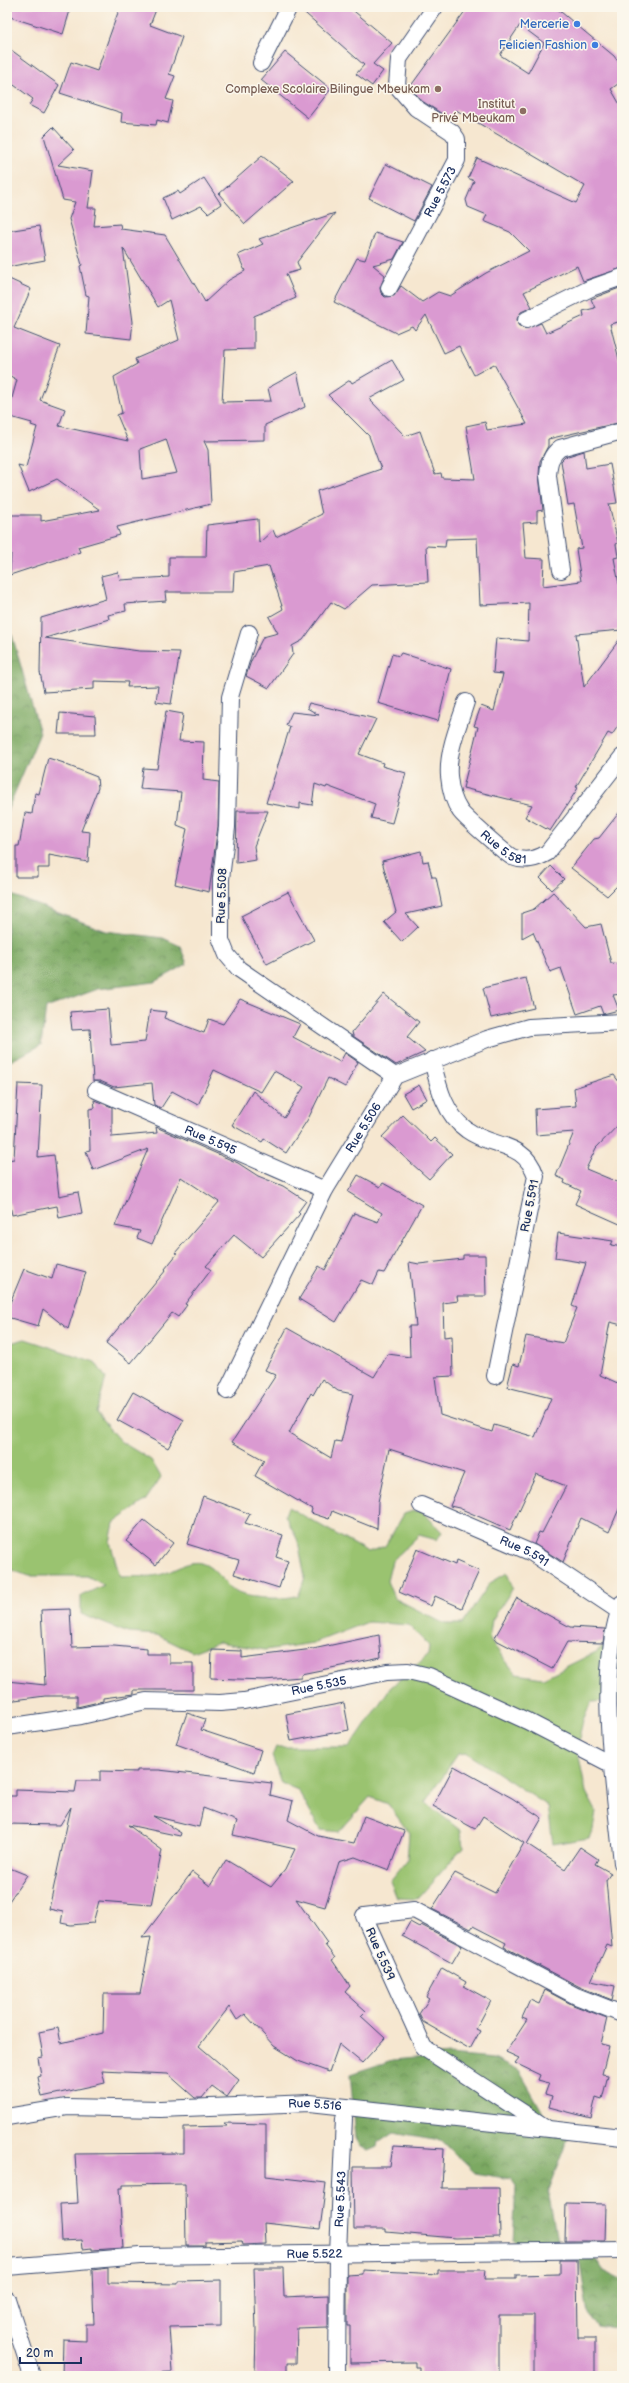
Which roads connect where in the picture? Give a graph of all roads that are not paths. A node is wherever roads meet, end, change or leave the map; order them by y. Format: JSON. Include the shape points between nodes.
{"nodes":[{"id":1,"x":289,"y":7,"type":"edge"},
{"id":2,"x":435,"y":7,"type":"edge"},
{"id":3,"x":261,"y":63,"type":"dead end"},
{"id":4,"x":622,"y":277,"type":"edge"},
{"id":5,"x":389,"y":288,"type":"dead end"},
{"id":6,"x":526,"y":320,"type":"dead end"},
{"id":7,"x":622,"y":432,"type":"edge"},
{"id":8,"x":561,"y":570,"type":"dead end"},
{"id":9,"x":249,"y":632,"type":"dead end"},
{"id":10,"x":466,"y":702,"type":"dead end"},
{"id":11,"x":622,"y":757,"type":"edge"},
{"id":12,"x":622,"y":1022,"type":"edge"},
{"id":13,"x":432,"y":1060,"type":"junction"},
{"id":14,"x":395,"y":1076,"type":"junction"},
{"id":15,"x":96,"y":1090,"type":"dead end"},
{"id":16,"x":325,"y":1190,"type":"junction"},
{"id":17,"x":495,"y":1376,"type":"dead end"},
{"id":18,"x":227,"y":1391,"type":"dead end"},
{"id":19,"x":421,"y":1505,"type":"dead end"},
{"id":20,"x":621,"y":1609,"type":"edge"},
{"id":21,"x":7,"y":1727,"type":"edge"},
{"id":22,"x":618,"y":1767,"type":"edge"},
{"id":23,"x":622,"y":1863,"type":"edge"},
{"id":24,"x":622,"y":2014,"type":"edge"},
{"id":25,"x":7,"y":2116,"type":"edge"},
{"id":26,"x":344,"y":2118,"type":"dead end"},
{"id":27,"x":548,"y":2129,"type":"junction"},
{"id":28,"x":622,"y":2137,"type":"edge"},
{"id":29,"x":622,"y":2250,"type":"edge"},
{"id":30,"x":338,"y":2252,"type":"junction"},
{"id":31,"x":7,"y":2267,"type":"edge"},
{"id":32,"x":7,"y":2299,"type":"edge"},
{"id":33,"x":32,"y":2376,"type":"edge"},
{"id":34,"x":337,"y":2376,"type":"edge"}],
"edges":[{"from":1,"to":3,"type":"street"},
{"from":2,"to":5,"type":"street","name":"Rue 5.573","via":[[399,59],[396,86],[416,108],[452,132],[457,139],[457,160]]},
{"from":4,"to":6,"type":"street","via":[[591,288]]},
{"from":7,"to":8,"type":"street","via":[[560,448],[549,462],[548,476]]},
{"from":9,"to":14,"type":"street","name":"Rue 5.508","via":[[230,697],[227,827],[221,879],[221,940],[239,969]]},
{"from":10,"to":11,"type":"street","name":"Rue 5.581","via":[[449,758],[449,776],[454,798],[460,811],[512,857],[526,860],[539,858],[547,853]]},
{"from":12,"to":13,"type":"street","via":[[529,1027],[487,1039]]},
{"from":13,"to":14,"type":"street"},
{"from":13,"to":17,"type":"street","name":"Rue 5.591","via":[[445,1105],[457,1120],[468,1131],[516,1150],[528,1158],[536,1176]]},
{"from":14,"to":16,"type":"street","name":"Rue 5.506"},
{"from":15,"to":16,"type":"street","name":"Rue 5.595"},
{"from":16,"to":18,"type":"street","name":"Rue 5.506"},
{"from":19,"to":20,"type":"street","name":"Rue 5.591","via":[[532,1553]]},
{"from":20,"to":22,"type":"street","via":[[610,1658],[609,1711]]},
{"from":21,"to":22,"type":"street","name":"Rue 5.535","via":[[81,1716],[146,1700],[220,1703],[244,1701],[408,1670],[442,1682],[527,1721]]},
{"from":22,"to":23,"type":"street"},
{"from":24,"to":27,"type":"street","name":"Rue 5.539","via":[[576,1996],[414,1910],[364,1916],[424,2048]]},
{"from":25,"to":27,"type":"street","name":"Rue 5.516","via":[[68,2107],[160,2109],[310,2103]]},
{"from":26,"to":30,"type":"street","name":"Rue 5.543"},
{"from":27,"to":28,"type":"street","name":"Rue 5.516"},
{"from":29,"to":30,"type":"street","name":"Rue 5.522"},
{"from":30,"to":31,"type":"street","name":"Rue 5.522","via":[[141,2256]]},
{"from":30,"to":34,"type":"street","name":"Rue 5.543"},
{"from":32,"to":33,"type":"street"}]}
